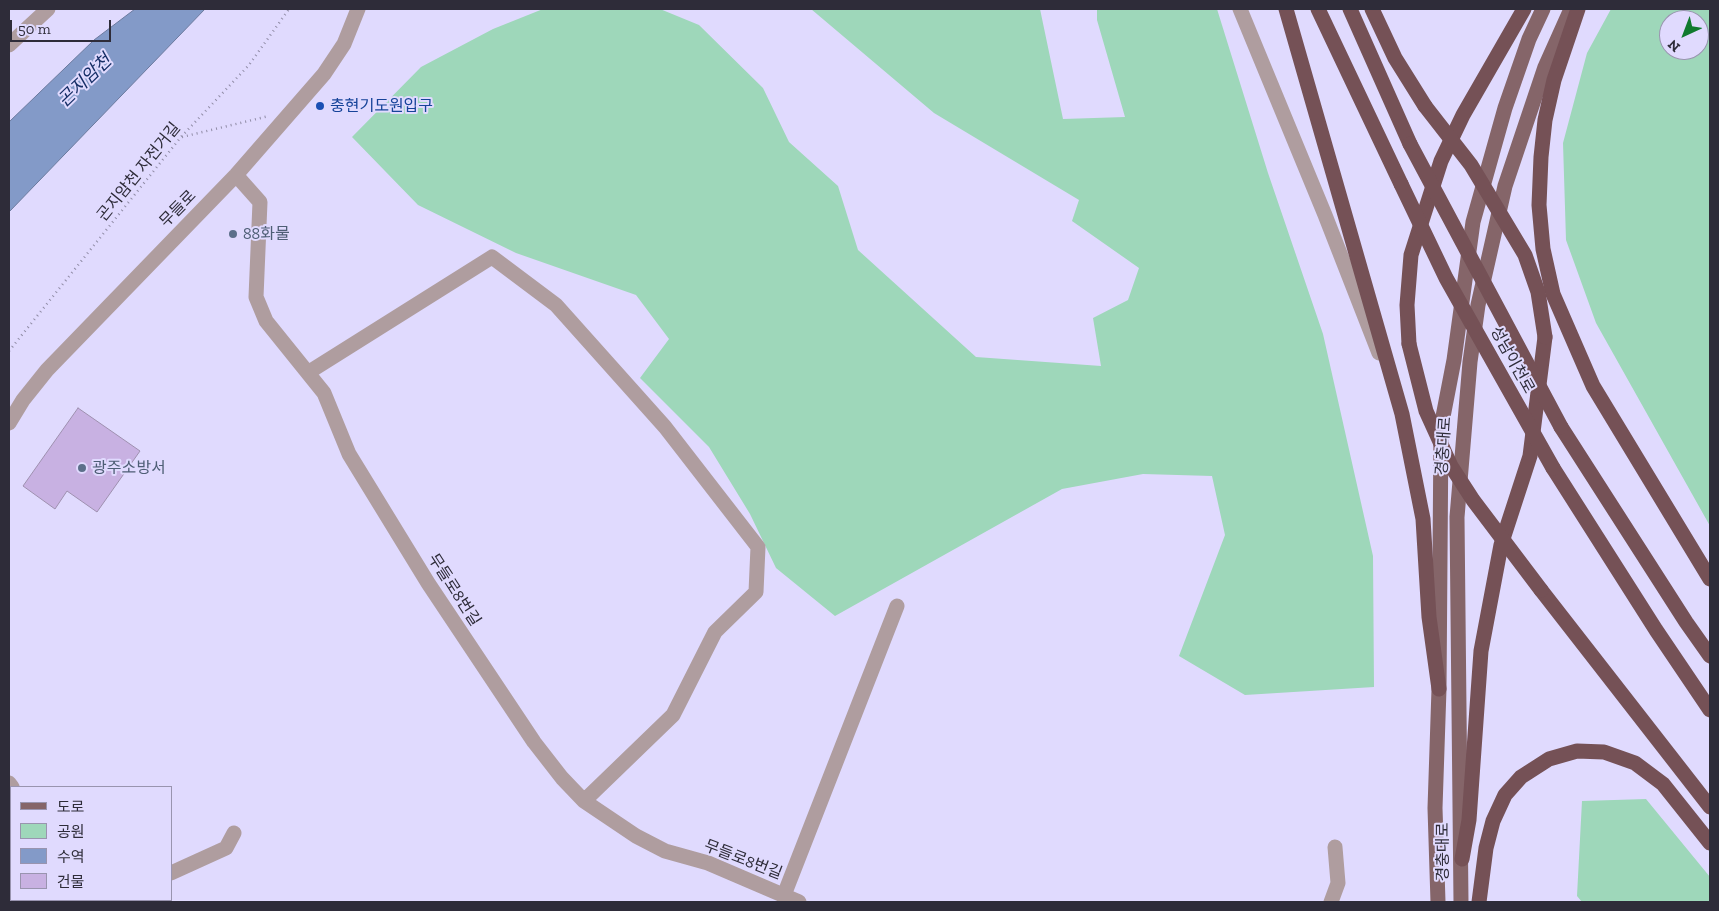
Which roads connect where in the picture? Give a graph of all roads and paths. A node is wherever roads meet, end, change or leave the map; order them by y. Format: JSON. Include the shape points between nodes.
{"nodes":[{"id":1,"x":48,"y":9,"type":"edge"},
{"id":2,"x":289,"y":9,"type":"edge"},
{"id":3,"x":358,"y":9,"type":"edge"},
{"id":4,"x":1240,"y":9,"type":"edge"},
{"id":5,"x":1286,"y":9,"type":"edge"},
{"id":6,"x":1318,"y":9,"type":"edge"},
{"id":7,"x":1350,"y":9,"type":"edge"},
{"id":8,"x":1372,"y":9,"type":"edge"},
{"id":9,"x":1524,"y":9,"type":"edge"},
{"id":10,"x":1543,"y":9,"type":"edge"},
{"id":11,"x":1571,"y":9,"type":"edge"},
{"id":12,"x":1578,"y":9,"type":"edge"},
{"id":13,"x":9,"y":45,"type":"edge"},
{"id":14,"x":293,"y":110,"type":"junction"},
{"id":15,"x":181,"y":137,"type":"junction"},
{"id":16,"x":236,"y":175,"type":"junction"},
{"id":17,"x":9,"y":351,"type":"edge"},
{"id":18,"x":309,"y":372,"type":"junction"},
{"id":19,"x":1402,"y":414,"type":"junction"},
{"id":20,"x":9,"y":424,"type":"edge"},
{"id":21,"x":1710,"y":580,"type":"edge"},
{"id":22,"x":897,"y":606,"type":"dead end"},
{"id":23,"x":1710,"y":656,"type":"edge"},
{"id":24,"x":1439,"y":689,"type":"junction"},
{"id":25,"x":1710,"y":710,"type":"edge"},
{"id":26,"x":584,"y":801,"type":"junction"},
{"id":27,"x":1710,"y":807,"type":"edge"},
{"id":28,"x":234,"y":833,"type":"dead end"},
{"id":29,"x":1710,"y":843,"type":"edge"},
{"id":30,"x":1335,"y":846,"type":"dead end"},
{"id":31,"x":1462,"y":859,"type":"junction"},
{"id":32,"x":172,"y":873,"type":"edge"},
{"id":33,"x":784,"y":895,"type":"junction"},
{"id":34,"x":799,"y":902,"type":"edge"},
{"id":35,"x":1331,"y":902,"type":"edge"},
{"id":36,"x":1438,"y":902,"type":"edge"},
{"id":37,"x":1461,"y":902,"type":"edge"},
{"id":38,"x":1479,"y":902,"type":"edge"}],
"edges":[{"from":1,"to":13,"type":"street"},
{"from":2,"to":15,"type":"path","name":"곤지암천 자전거길","via":[[249,65]]},
{"from":3,"to":14,"type":"street","name":"무들로","via":[[344,44],[324,74]]},
{"from":4,"to":19,"type":"street"},
{"from":5,"to":19,"type":"highway"},
{"from":6,"to":25,"type":"highway","name":"성남이천로","bridge":true,"via":[[1446,278],[1553,468]]},
{"from":7,"to":23,"type":"highway","name":"성남이천로","bridge":true,"via":[[1410,144],[1561,427]]},
{"from":8,"to":31,"type":"highway","bridge":true,"via":[[1395,58],[1425,106],[1471,165],[1525,255],[1538,292],[1545,337],[1530,456],[1501,545],[1481,651],[1469,820]]},
{"from":9,"to":27,"type":"highway","bridge":true,"via":[[1463,114],[1441,161],[1412,255],[1407,305],[1409,344],[1426,411],[1451,466],[1473,500]]},
{"from":10,"to":24,"type":"main road","name":"경충대로","via":[[1529,38],[1505,108],[1472,222],[1454,360],[1440,427]]},
{"from":11,"to":31,"type":"main road","name":"경충대로","via":[[1545,67],[1506,186],[1480,296],[1470,362],[1457,517]]},
{"from":12,"to":21,"type":"highway","via":[[1554,80],[1541,157],[1539,205],[1553,294],[1593,386]]},
{"from":14,"to":15,"type":"path"},
{"from":14,"to":16,"type":"street","name":"무들로"},
{"from":15,"to":17,"type":"path","name":"곤지암천 자전거길"},
{"from":16,"to":18,"type":"street","name":"무들로8번길","via":[[260,202],[256,297],[266,321]]},
{"from":16,"to":20,"type":"street","name":"무들로","via":[[47,370]]},
{"from":18,"to":26,"type":"street","name":"무들로8번길","via":[[324,393],[349,454],[428,583],[534,742]]},
{"from":18,"to":26,"type":"street","via":[[492,257],[556,305],[665,426],[758,548],[756,592],[715,632],[673,715]]},
{"from":19,"to":24,"type":"highway","via":[[1423,518],[1429,617]]},
{"from":22,"to":33,"type":"street"},
{"from":24,"to":36,"type":"main road","name":"경충대로","via":[[1435,808]]},
{"from":26,"to":33,"type":"street","name":"무들로8번길","via":[[665,851],[708,864]]},
{"from":28,"to":32,"type":"street","via":[[226,848]]},
{"from":29,"to":38,"type":"highway","via":[[1663,784],[1635,763],[1604,752],[1577,751],[1548,760],[1528,772],[1505,795],[1493,821],[1486,848]]},
{"from":30,"to":35,"type":"street","via":[[1338,883]]},
{"from":31,"to":37,"type":"main road","name":"경충대로"},
{"from":33,"to":34,"type":"street","name":"무들로8번길"}]}
